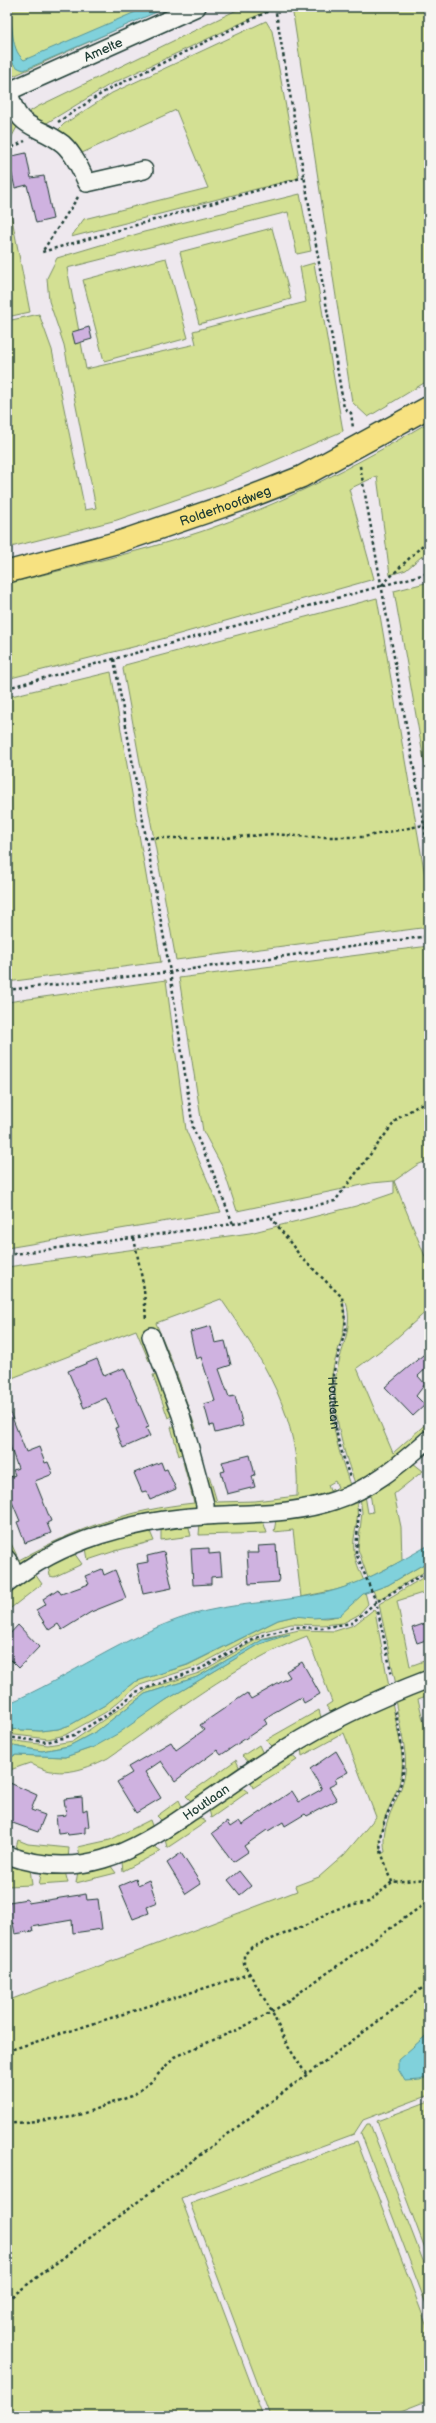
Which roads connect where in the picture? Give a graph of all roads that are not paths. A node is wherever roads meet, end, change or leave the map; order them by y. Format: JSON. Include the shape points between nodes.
{"nodes":[{"id":1,"x":197,"y":7,"type":"edge"},
{"id":2,"x":8,"y":92,"type":"edge"},
{"id":3,"x":144,"y":170,"type":"dead end"},
{"id":4,"x":429,"y":407,"type":"edge"},
{"id":5,"x":7,"y":572,"type":"edge"},
{"id":6,"x":152,"y":1336,"type":"road end"},
{"id":7,"x":429,"y":1439,"type":"edge"},
{"id":8,"x":205,"y":1516,"type":"junction"},
{"id":9,"x":7,"y":1559,"type":"edge"},
{"id":10,"x":12,"y":1580,"type":"edge"},
{"id":11,"x":429,"y":1679,"type":"edge"},
{"id":12,"x":7,"y":1855,"type":"edge"}],
"edges":[{"from":1,"to":2,"type":"street","name":"Amelte"},
{"from":2,"to":3,"type":"street","name":"Amelte","via":[[13,108],[22,121],[63,144],[78,165],[86,183]]},
{"from":4,"to":5,"type":"main road","name":"Rolderhoofdweg","via":[[301,477],[119,542]]},
{"from":6,"to":8,"type":"street","via":[[181,1415],[205,1504]]},
{"from":7,"to":8,"type":"street","via":[[383,1476],[338,1500],[276,1514]]},
{"from":8,"to":10,"type":"street","via":[[148,1522],[89,1539],[48,1558]]},
{"from":9,"to":10,"type":"street"},
{"from":11,"to":12,"type":"street","name":"Houtlaan","via":[[339,1718],[285,1748],[157,1835],[110,1859],[64,1866],[40,1864]]}]}
